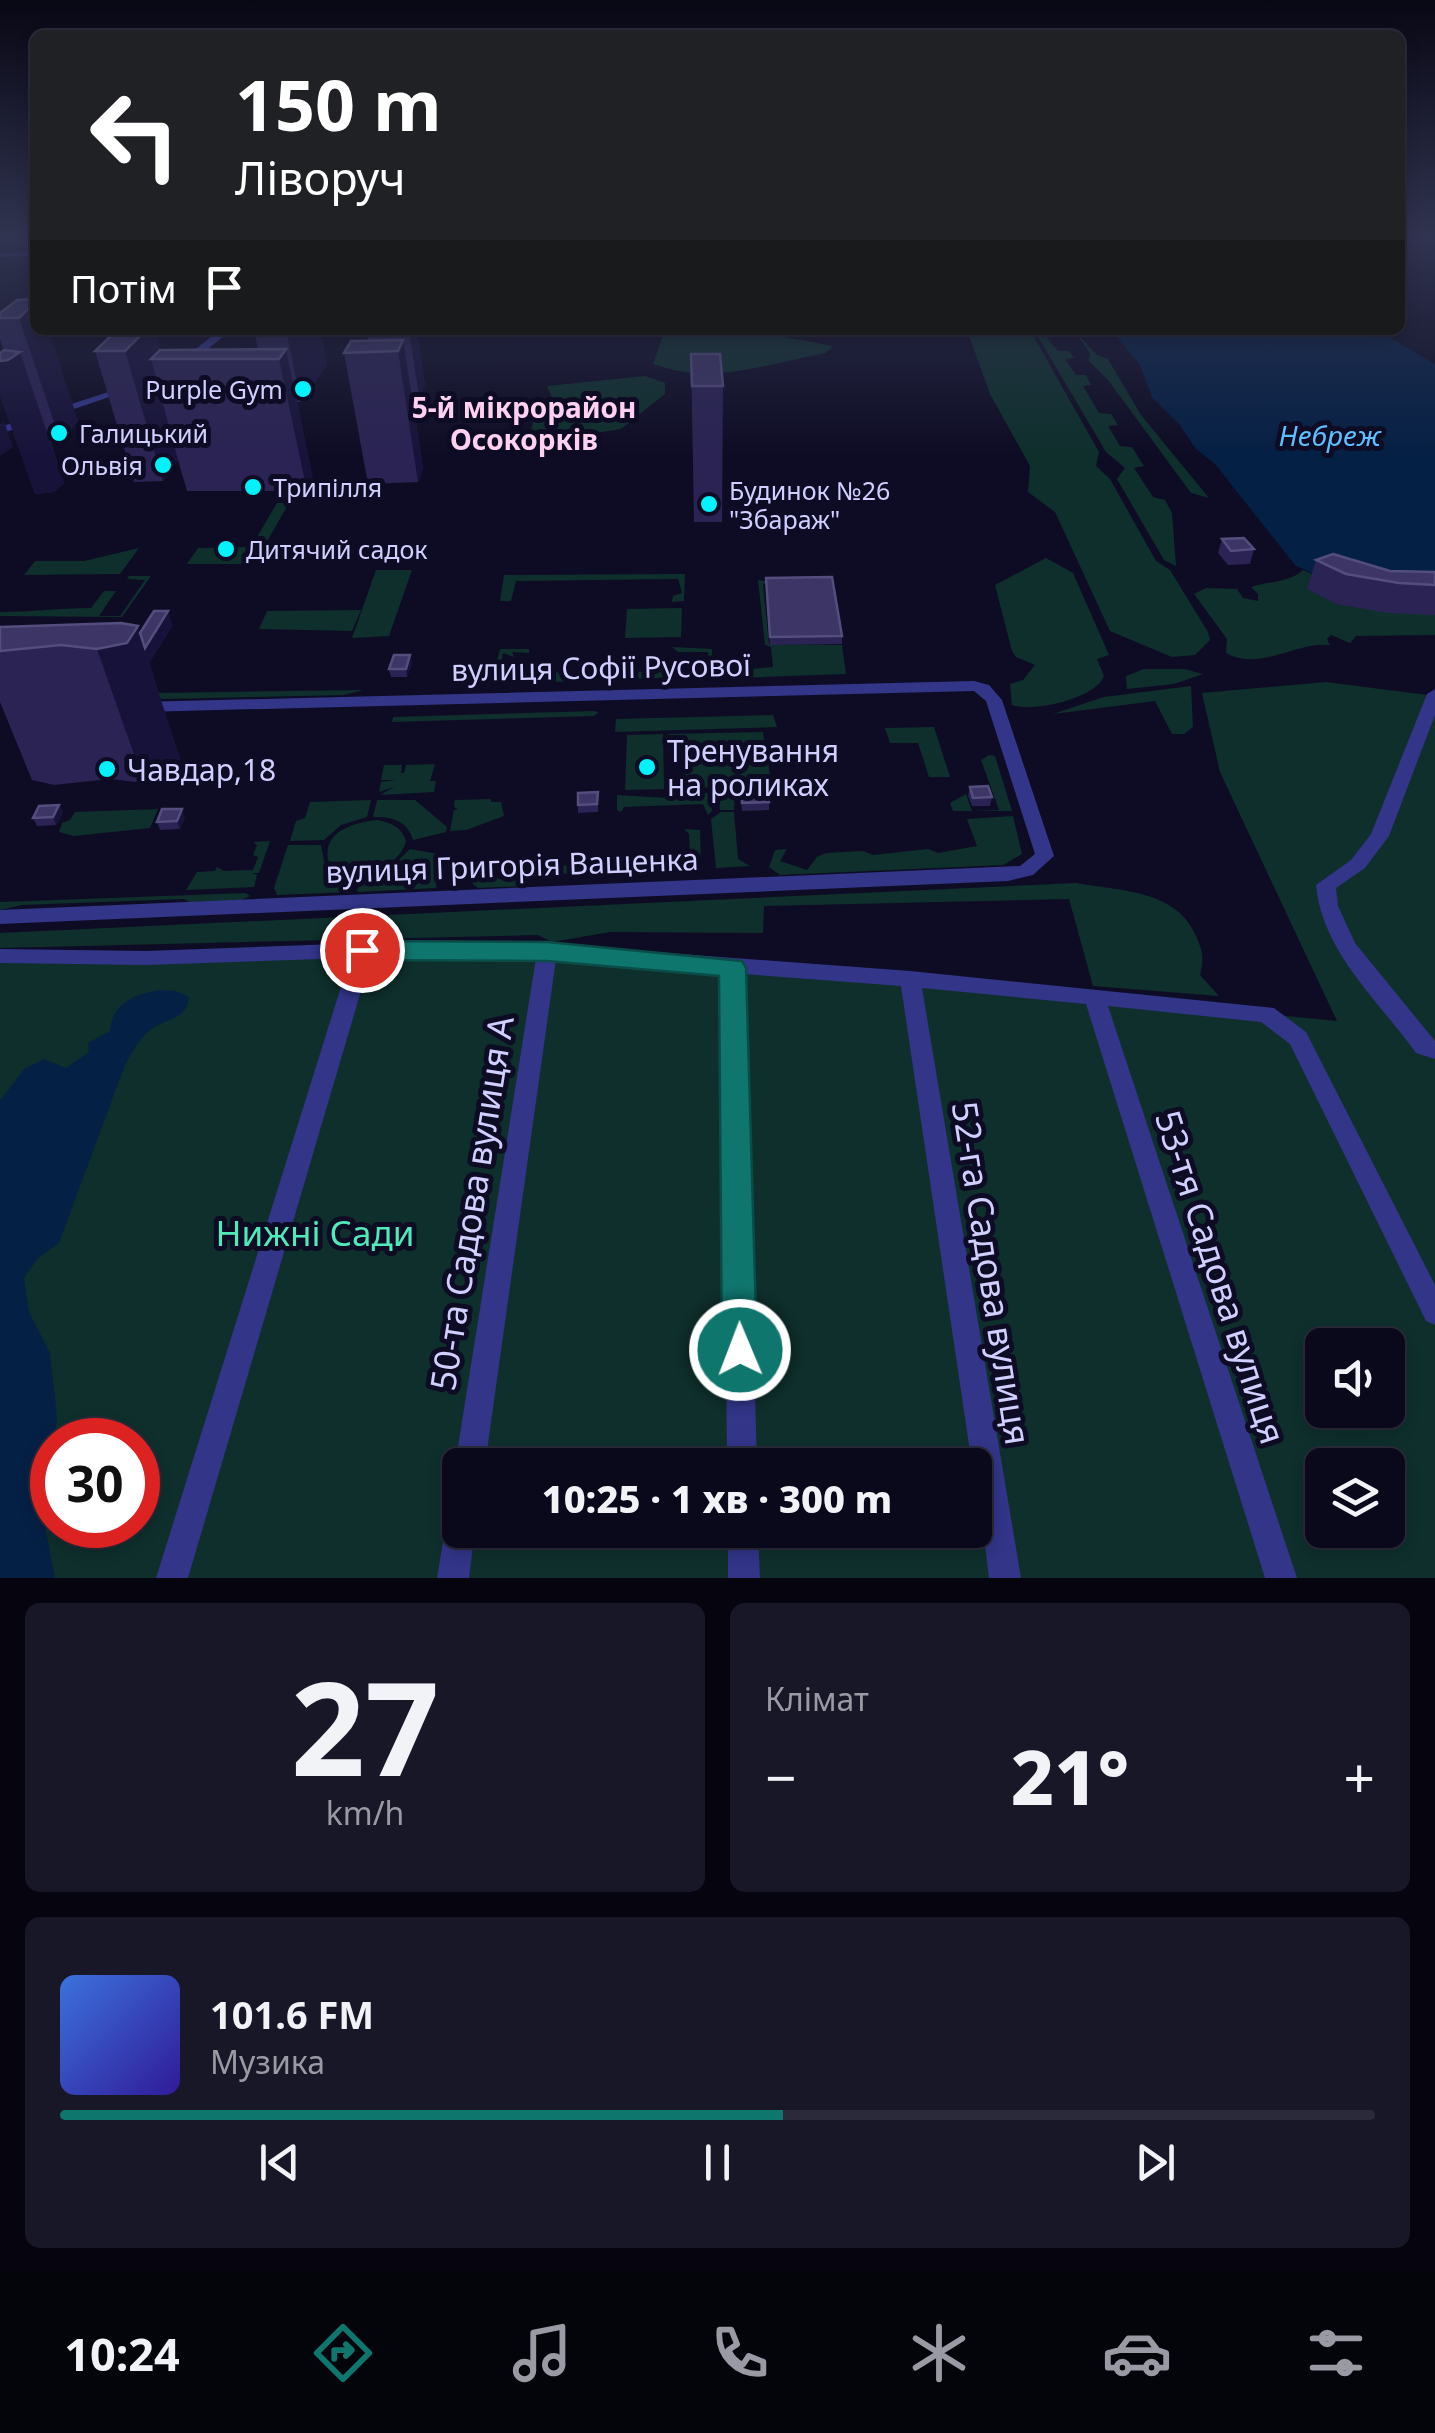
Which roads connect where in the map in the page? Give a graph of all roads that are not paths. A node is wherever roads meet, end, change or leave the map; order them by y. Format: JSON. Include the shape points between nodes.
{"nodes":[{"id":1,"x":220,"y":335,"type":"edge"},
{"id":2,"x":172,"y":370,"type":"dead end"},
{"id":3,"x":148,"y":380,"type":"dead end"},
{"id":4,"x":0,"y":431,"type":"edge"},
{"id":5,"x":1435,"y":694,"type":"edge"},
{"id":6,"x":128,"y":707,"type":"dead end"},
{"id":7,"x":1026,"y":872,"type":"joint"},
{"id":8,"x":0,"y":917,"type":"edge"},
{"id":9,"x":362,"y":950,"type":"junction"},
{"id":10,"x":547,"y":952,"type":"junction"},
{"id":11,"x":0,"y":956,"type":"edge"},
{"id":12,"x":733,"y":968,"type":"junction"},
{"id":13,"x":910,"y":979,"type":"junction"},
{"id":14,"x":1094,"y":997,"type":"junction"},
{"id":15,"x":1435,"y":1050,"type":"edge"},
{"id":16,"x":1435,"y":1312,"type":"edge"},
{"id":17,"x":473,"y":1448,"type":"edge"},
{"id":18,"x":742,"y":1448,"type":"edge"},
{"id":19,"x":457,"y":1548,"type":"edge"},
{"id":20,"x":743,"y":1548,"type":"edge"},
{"id":21,"x":172,"y":1578,"type":"edge"},
{"id":22,"x":453,"y":1578,"type":"edge"},
{"id":23,"x":744,"y":1578,"type":"edge"},
{"id":24,"x":1005,"y":1578,"type":"edge"},
{"id":25,"x":1281,"y":1578,"type":"edge"}],
"edges":[{"from":1,"to":2,"type":"street"},
{"from":3,"to":4,"type":"street"},
{"from":5,"to":15,"type":"street","via":[[1380,836],[1358,864],[1326,885],[1324,906],[1366,974],[1424,1047]]},
{"from":6,"to":7,"type":"street","name":"вулиця Софії Русової","via":[[974,686],[994,700],[1043,842],[1045,856]]},
{"from":7,"to":8,"type":"street","name":"вулиця Григорія Ващенка"},
{"from":9,"to":10,"type":"street"},
{"from":9,"to":11,"type":"street"},
{"from":9,"to":21,"type":"street"},
{"from":10,"to":12,"type":"street"},
{"from":10,"to":17,"type":"street","name":"50-та Садова вулиця А"},
{"from":12,"to":13,"type":"street"},
{"from":12,"to":18,"type":"street"},
{"from":13,"to":14,"type":"street"},
{"from":13,"to":24,"type":"street","name":"52-га Садова вулиця"},
{"from":14,"to":16,"type":"street","via":[[1266,1014],[1298,1038]]},
{"from":14,"to":25,"type":"street","name":"53-тя Садова вулиця"},
{"from":19,"to":22,"type":"street"},
{"from":20,"to":23,"type":"street"}]}
